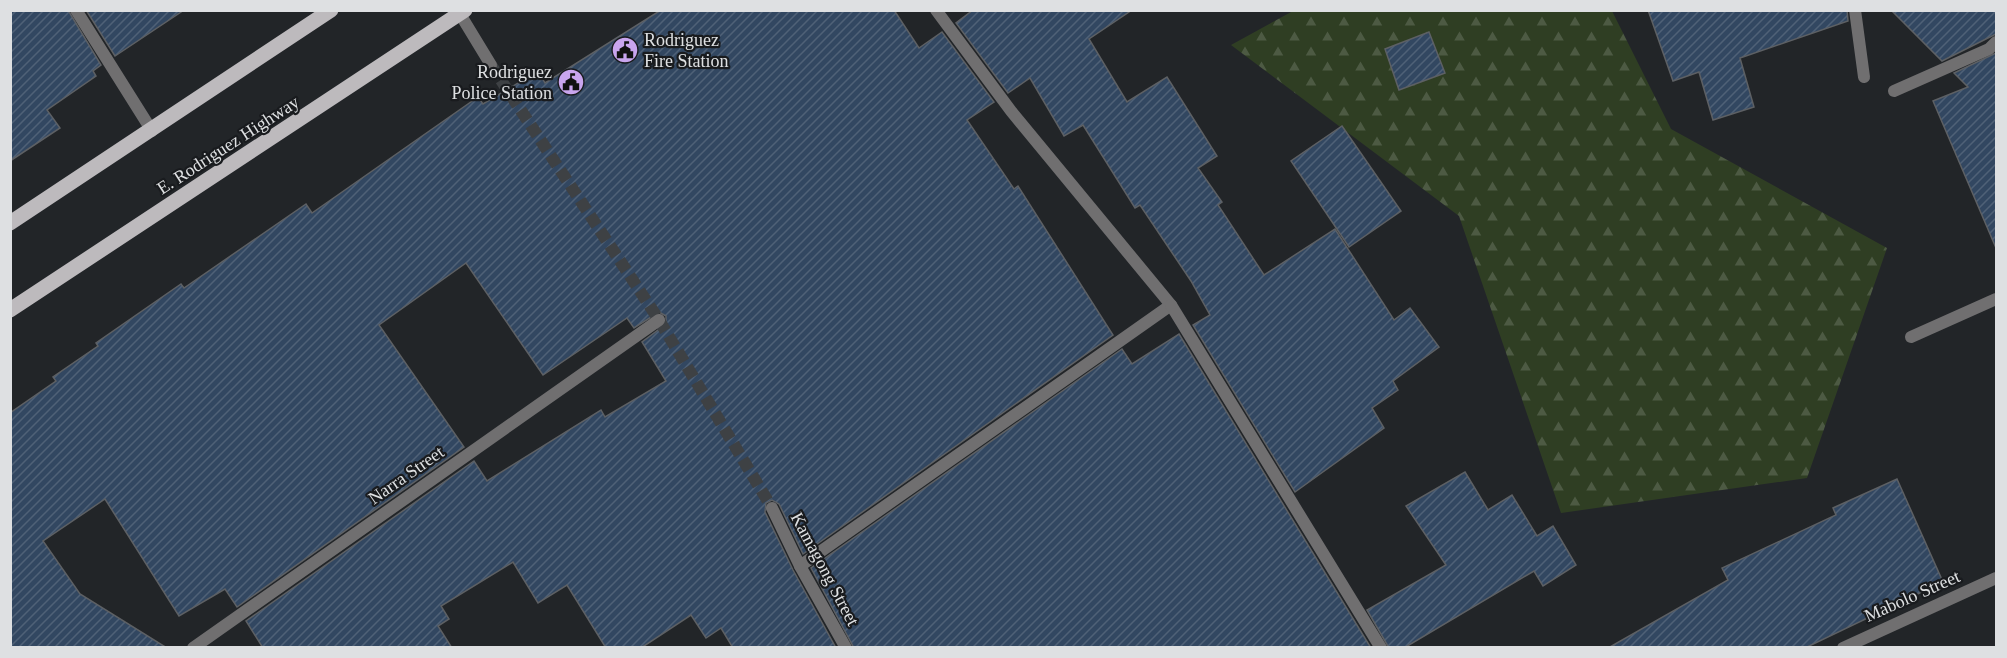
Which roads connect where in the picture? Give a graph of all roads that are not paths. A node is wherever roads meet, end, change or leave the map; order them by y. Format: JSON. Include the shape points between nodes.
{"nodes":[{"id":1,"x":76,"y":10,"type":"edge"},
{"id":2,"x":331,"y":10,"type":"edge"},
{"id":3,"x":936,"y":10,"type":"edge"},
{"id":4,"x":1855,"y":10,"type":"edge"},
{"id":5,"x":463,"y":12,"type":"edge"},
{"id":6,"x":1996,"y":42,"type":"edge"},
{"id":7,"x":491,"y":65,"type":"tunnel mouth"},
{"id":8,"x":1864,"y":77,"type":"dead end"},
{"id":9,"x":1894,"y":91,"type":"dead end"},
{"id":10,"x":152,"y":130,"type":"junction"},
{"id":11,"x":10,"y":223,"type":"edge"},
{"id":12,"x":1996,"y":299,"type":"edge"},
{"id":13,"x":1171,"y":305,"type":"junction"},
{"id":14,"x":10,"y":310,"type":"edge"},
{"id":15,"x":659,"y":320,"type":"dead end"},
{"id":16,"x":1911,"y":337,"type":"dead end"},
{"id":17,"x":772,"y":508,"type":"tunnel mouth"},
{"id":18,"x":800,"y":566,"type":"junction"},
{"id":19,"x":1996,"y":578,"type":"edge"},
{"id":20,"x":193,"y":648,"type":"edge"},
{"id":21,"x":846,"y":648,"type":"edge"},
{"id":22,"x":1382,"y":648,"type":"edge"},
{"id":23,"x":1843,"y":648,"type":"edge"}],
"edges":[{"from":1,"to":10,"type":"street"},
{"from":2,"to":10,"type":"main road"},
{"from":3,"to":13,"type":"street","via":[[1011,111]]},
{"from":4,"to":8,"type":"street"},
{"from":5,"to":7,"type":"street"},
{"from":5,"to":14,"type":"main road","name":"E. Rodriguez Highway"},
{"from":6,"to":9,"type":"street","via":[[1989,49]]},
{"from":10,"to":11,"type":"main road"},
{"from":12,"to":16,"type":"street"},
{"from":13,"to":18,"type":"street"},
{"from":13,"to":22,"type":"street"},
{"from":15,"to":20,"type":"street","name":"Narra Street"},
{"from":17,"to":18,"type":"street","name":"Kamagong Street"},
{"from":18,"to":21,"type":"street","name":"Kamagong Street"},
{"from":19,"to":23,"type":"street","name":"Mabolo Street"}]}
